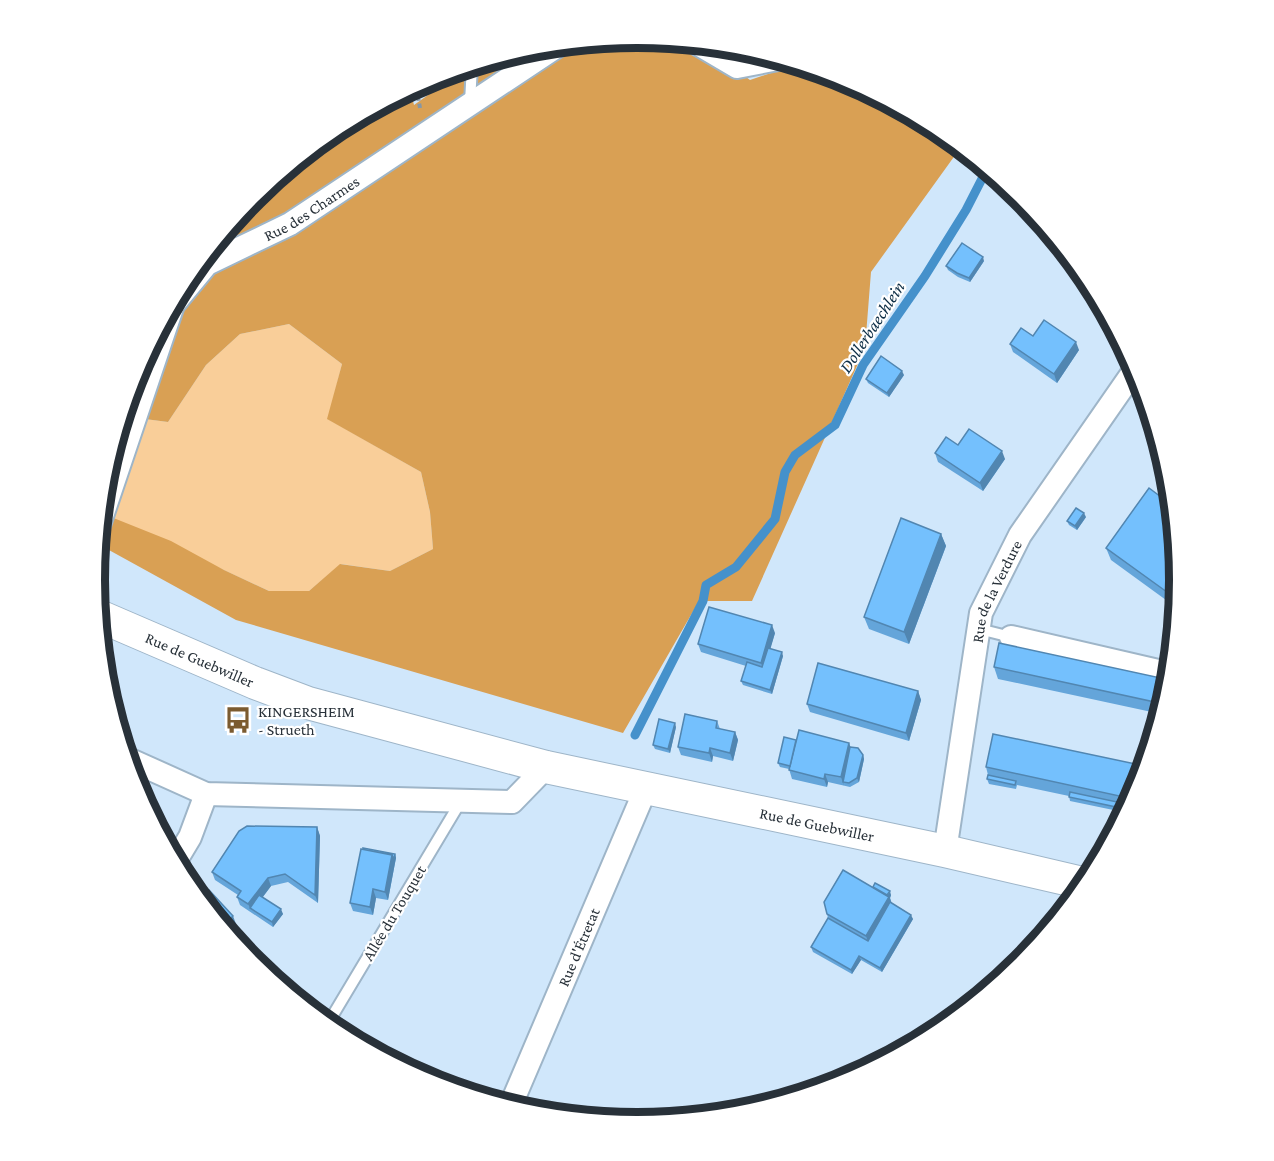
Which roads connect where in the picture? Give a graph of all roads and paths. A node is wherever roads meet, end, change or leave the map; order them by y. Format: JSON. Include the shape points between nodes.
{"nodes":[{"id":1,"x":715,"y":54,"type":"edge"},
{"id":2,"x":542,"y":57,"type":"edge"},
{"id":3,"x":760,"y":62,"type":"edge"},
{"id":4,"x":471,"y":74,"type":"edge"},
{"id":5,"x":469,"y":106,"type":"junction"},
{"id":6,"x":210,"y":262,"type":"edge"},
{"id":7,"x":160,"y":342,"type":"edge"},
{"id":8,"x":1129,"y":378,"type":"edge"},
{"id":9,"x":115,"y":478,"type":"edge"},
{"id":10,"x":106,"y":619,"type":"edge"},
{"id":11,"x":979,"y":630,"type":"junction"},
{"id":12,"x":1011,"y":637,"type":"joint"},
{"id":13,"x":1161,"y":672,"type":"edge"},
{"id":14,"x":137,"y":763,"type":"edge"},
{"id":15,"x":546,"y":767,"type":"junction"},
{"id":16,"x":646,"y":788,"type":"junction"},
{"id":17,"x":206,"y":794,"type":"junction"},
{"id":18,"x":461,"y":800,"type":"junction"},
{"id":19,"x":945,"y":851,"type":"junction"},
{"id":20,"x":180,"y":854,"type":"edge"},
{"id":21,"x":1076,"y":881,"type":"edge"},
{"id":22,"x":332,"y":1017,"type":"edge"},
{"id":23,"x":514,"y":1098,"type":"edge"}],
"edges":[{"from":1,"to":3,"type":"street","via":[[737,67]]},
{"from":2,"to":5,"type":"street","name":"Rue des Charmes"},
{"from":4,"to":5,"type":"lane"},
{"from":5,"to":6,"type":"street","name":"Rue des Charmes","via":[[290,224]]},
{"from":7,"to":9,"type":"street","name":"Rue des Charmes"},
{"from":8,"to":11,"type":"street","name":"Rue de la Verdure","via":[[1020,535],[981,613]]},
{"from":10,"to":15,"type":"main road","name":"Rue de Guebwiller","via":[[308,704]]},
{"from":11,"to":12,"type":"lane"},
{"from":11,"to":19,"type":"street","name":"Rue de la Verdure"},
{"from":12,"to":13,"type":"street"},
{"from":14,"to":17,"type":"street"},
{"from":15,"to":16,"type":"main road","name":"Rue de Guebwiller"},
{"from":15,"to":18,"type":"street","via":[[512,802]]},
{"from":16,"to":19,"type":"main road","name":"Rue de Guebwiller"},
{"from":16,"to":23,"type":"street","name":"Rue d'Étretat"},
{"from":17,"to":18,"type":"street"},
{"from":17,"to":20,"type":"street"},
{"from":18,"to":22,"type":"lane","name":"Allée du Touquet"},
{"from":19,"to":21,"type":"main road","name":"Rue de Guebwiller"}]}
